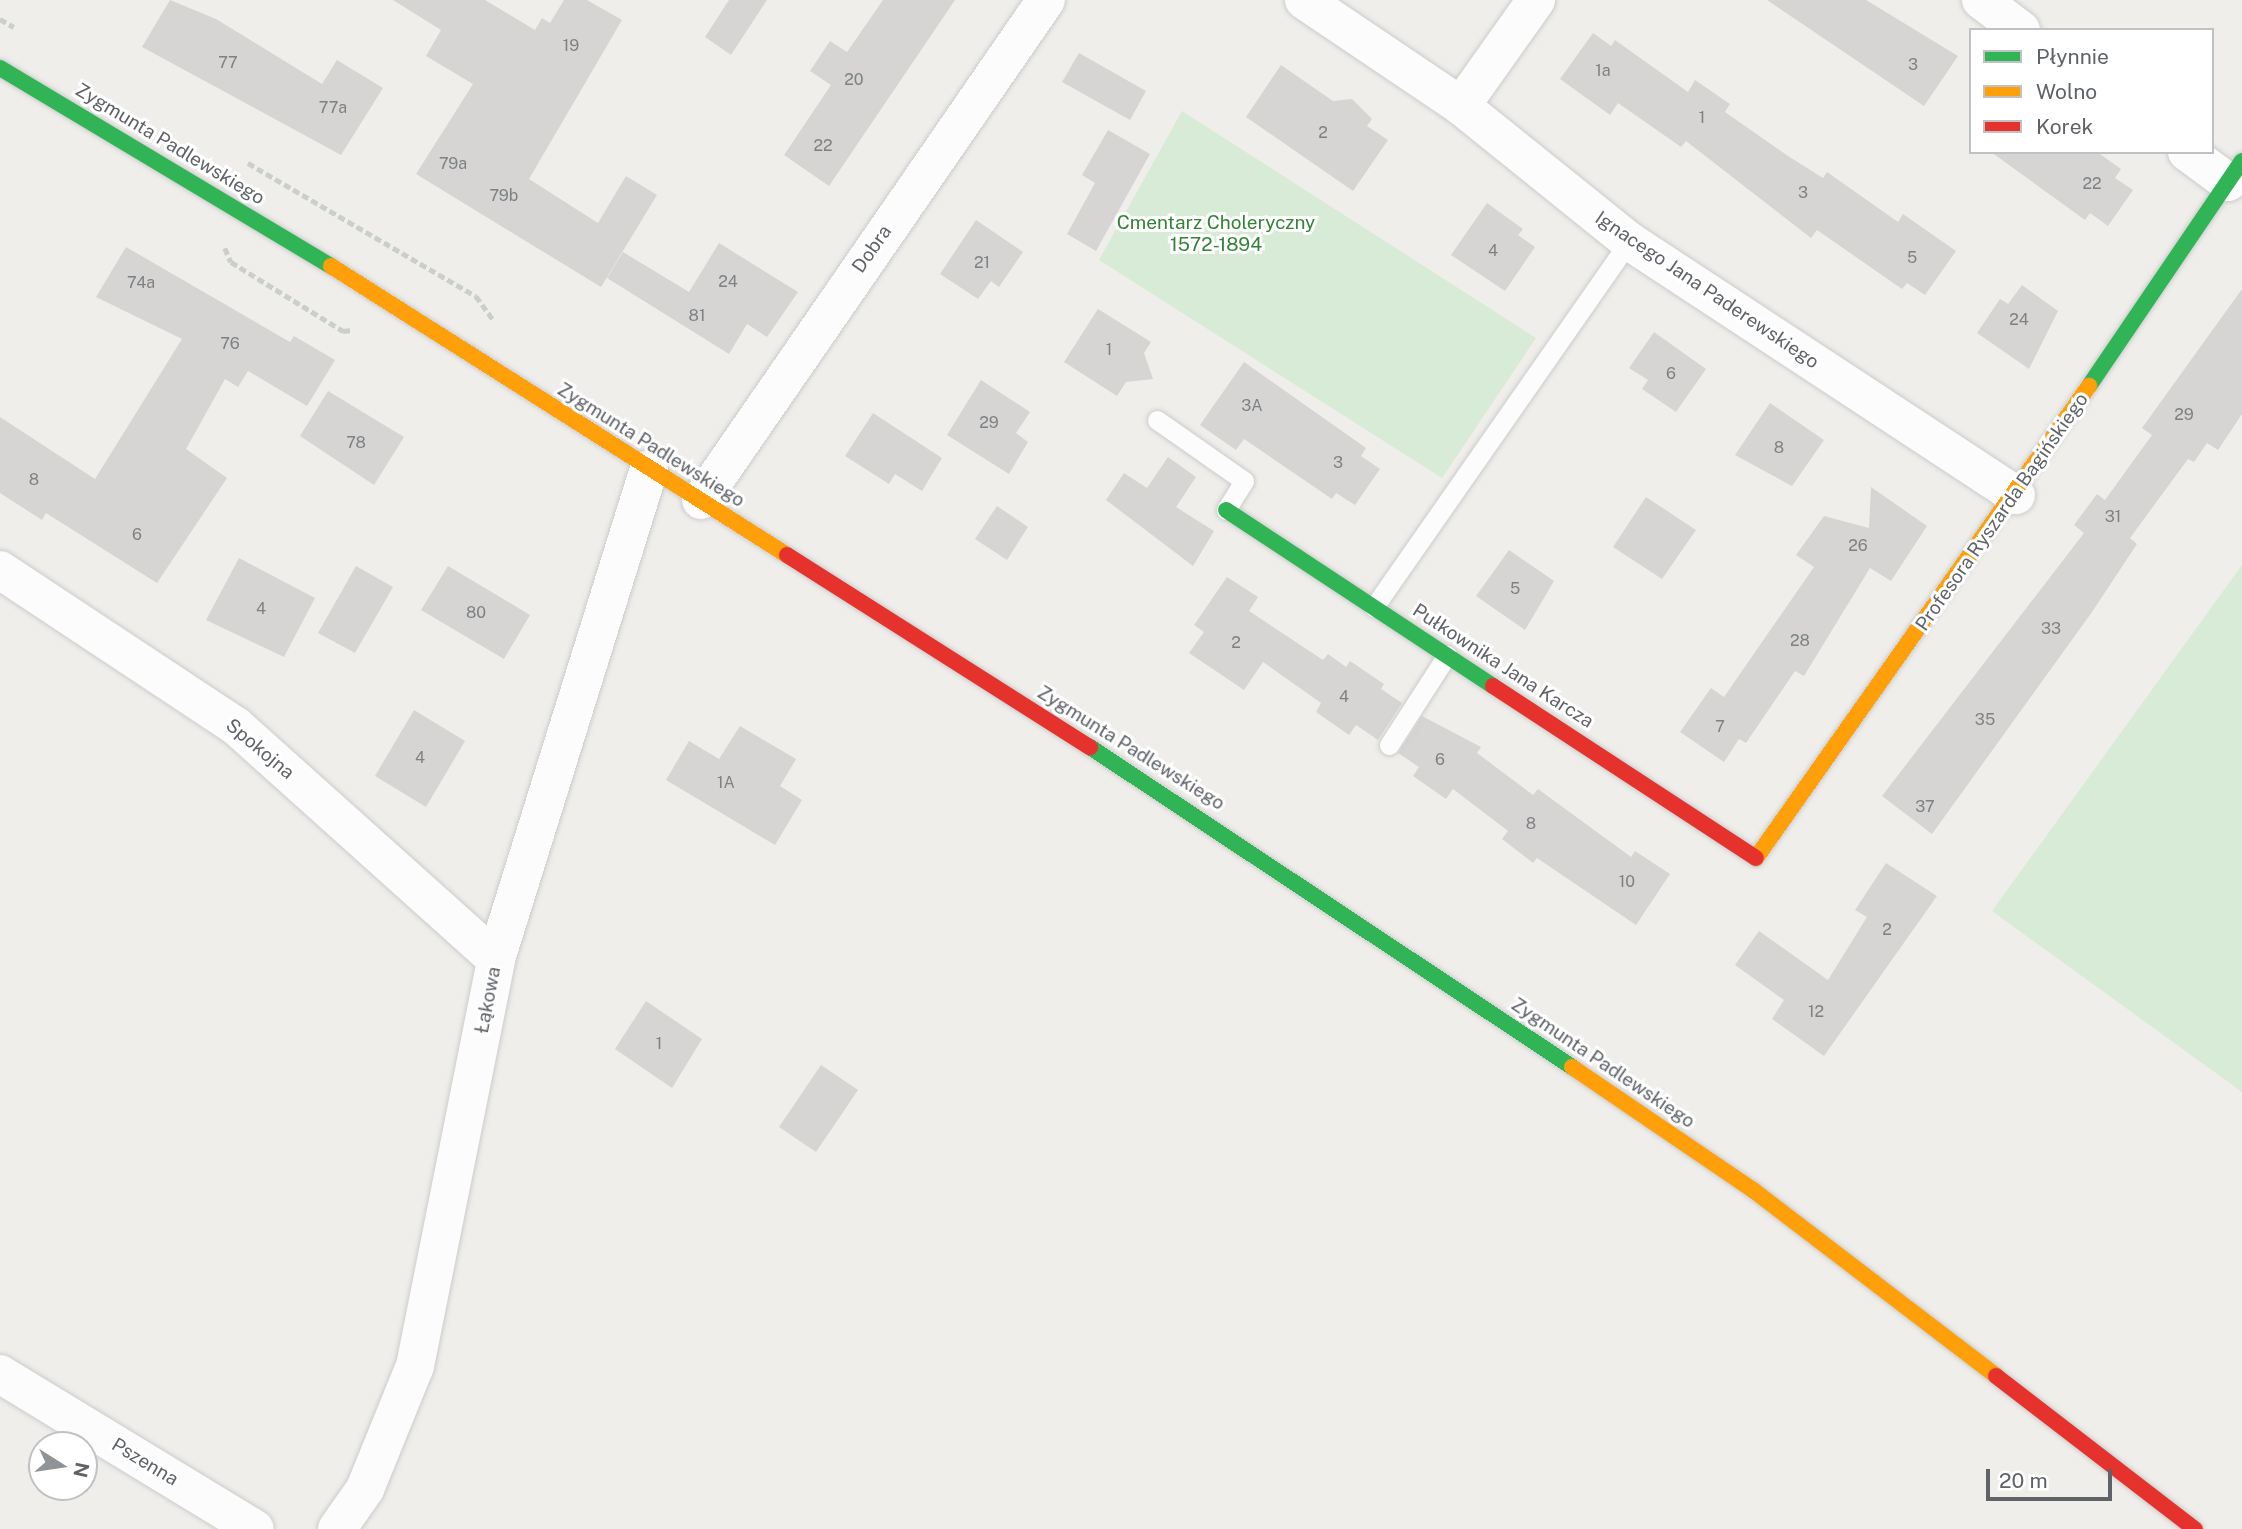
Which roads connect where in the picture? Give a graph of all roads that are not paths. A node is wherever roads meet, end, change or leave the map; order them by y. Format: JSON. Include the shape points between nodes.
{"nodes":[{"id":1,"x":1046,"y":0,"type":"edge"},
{"id":2,"x":1304,"y":0,"type":"edge"},
{"id":3,"x":1536,"y":0,"type":"edge"},
{"id":4,"x":1981,"y":0,"type":"edge"},
{"id":5,"x":2018,"y":28,"type":"edge"},
{"id":6,"x":0,"y":68,"type":"edge"},
{"id":7,"x":1461,"y":106,"type":"junction"},
{"id":8,"x":2192,"y":154,"type":"edge"},
{"id":9,"x":2235,"y":172,"type":"edge"},
{"id":10,"x":1629,"y":241,"type":"junction"},
{"id":11,"x":1157,"y":420,"type":"dead end"},
{"id":12,"x":649,"y":469,"type":"junction"},
{"id":13,"x":2016,"y":495,"type":"junction"},
{"id":14,"x":701,"y":500,"type":"junction"},
{"id":15,"x":1226,"y":510,"type":"joint"},
{"id":16,"x":0,"y":570,"type":"edge"},
{"id":17,"x":1374,"y":607,"type":"junction"},
{"id":18,"x":1447,"y":655,"type":"junction"},
{"id":19,"x":1389,"y":745,"type":"dead end"},
{"id":20,"x":1756,"y":858,"type":"joint"},
{"id":21,"x":496,"y":959,"type":"junction"},
{"id":22,"x":0,"y":1374,"type":"edge"},
{"id":23,"x":255,"y":1529,"type":"edge"},
{"id":24,"x":337,"y":1529,"type":"edge"},
{"id":25,"x":2195,"y":1529,"type":"edge"}],
"edges":[{"from":1,"to":14,"type":"street","name":"Dobra"},
{"from":2,"to":7,"type":"street","name":"Ignacego Jana Paderewskiego"},
{"from":3,"to":7,"type":"street"},
{"from":4,"to":5,"type":"street"},
{"from":6,"to":12,"type":"street","name":"Zygmunta Padlewskiego","via":[[190,177]]},
{"from":7,"to":10,"type":"street","name":"Ignacego Jana Paderewskiego"},
{"from":8,"to":9,"type":"street"},
{"from":9,"to":13,"type":"street","name":"Profesora Ryszarda Bagińskiego"},
{"from":10,"to":13,"type":"street","name":"Ignacego Jana Paderewskiego"},
{"from":10,"to":17,"type":"lane"},
{"from":11,"to":15,"type":"lane","via":[[1244,481]]},
{"from":12,"to":14,"type":"street","name":"Zygmunta Padlewskiego"},
{"from":12,"to":21,"type":"street","name":"Łąkowa"},
{"from":13,"to":20,"type":"street","name":"Profesora Ryszarda Bagińskiego"},
{"from":14,"to":25,"type":"street","name":"Zygmunta Padlewskiego","via":[[1226,833],[1753,1190]]},
{"from":15,"to":17,"type":"street","name":"Pułkownika Jana Karcza"},
{"from":16,"to":21,"type":"street","name":"Spokojna","via":[[236,726]]},
{"from":17,"to":18,"type":"street","name":"Pułkownika Jana Karcza"},
{"from":18,"to":19,"type":"lane"},
{"from":18,"to":20,"type":"street","name":"Pułkownika Jana Karcza"},
{"from":21,"to":24,"type":"street","name":"Łąkowa","via":[[415,1366],[365,1489]]},
{"from":22,"to":23,"type":"street","name":"Pszenna"}]}
